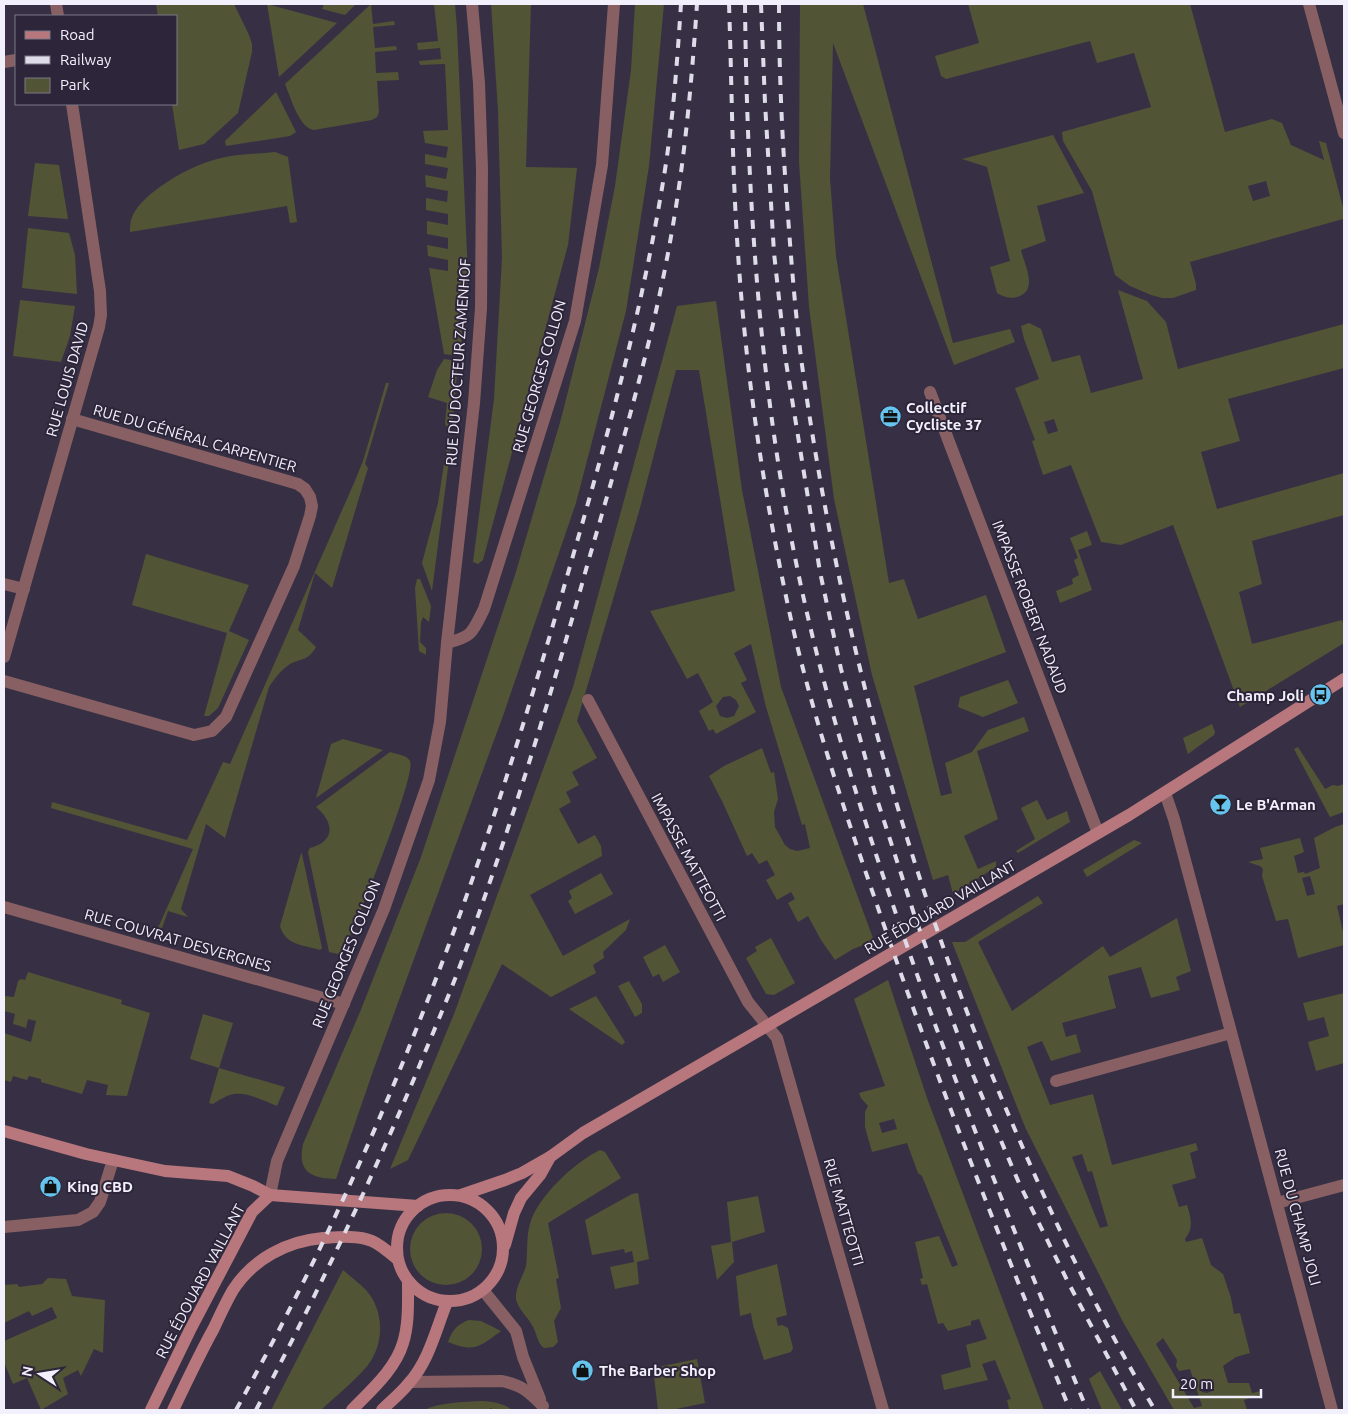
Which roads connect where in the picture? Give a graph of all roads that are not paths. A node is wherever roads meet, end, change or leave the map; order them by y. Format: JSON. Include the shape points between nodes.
{"nodes":[{"id":1,"x":472,"y":4,"type":"edge"},
{"id":2,"x":614,"y":4,"type":"edge"},
{"id":3,"x":1309,"y":4,"type":"edge"},
{"id":4,"x":72,"y":105,"type":"edge"},
{"id":5,"x":1344,"y":134,"type":"edge"},
{"id":6,"x":930,"y":392,"type":"dead end"},
{"id":7,"x":72,"y":419,"type":"junction"},
{"id":8,"x":4,"y":584,"type":"edge"},
{"id":9,"x":24,"y":589,"type":"junction"},
{"id":10,"x":447,"y":643,"type":"junction"},
{"id":11,"x":4,"y":657,"type":"edge"},
{"id":12,"x":1344,"y":679,"type":"edge"},
{"id":13,"x":4,"y":681,"type":"edge"},
{"id":14,"x":588,"y":700,"type":"dead end"},
{"id":15,"x":440,"y":722,"type":"joint"},
{"id":16,"x":1165,"y":793,"type":"junction"},
{"id":17,"x":1098,"y":833,"type":"junction"},
{"id":18,"x":4,"y":908,"type":"edge"},
{"id":19,"x":344,"y":1004,"type":"junction"},
{"id":20,"x":767,"y":1025,"type":"junction"},
{"id":21,"x":1231,"y":1033,"type":"junction"},
{"id":22,"x":1056,"y":1081,"type":"dead end"},
{"id":23,"x":4,"y":1131,"type":"edge"},
{"id":24,"x":550,"y":1157,"type":"junction"},
{"id":25,"x":113,"y":1160,"type":"junction"},
{"id":26,"x":1344,"y":1185,"type":"edge"},
{"id":27,"x":270,"y":1195,"type":"junction"},
{"id":28,"x":461,"y":1195,"type":"junction"},
{"id":29,"x":1277,"y":1203,"type":"junction"},
{"id":30,"x":418,"y":1206,"type":"junction"},
{"id":31,"x":4,"y":1227,"type":"edge"},
{"id":32,"x":504,"y":1250,"type":"junction"},
{"id":33,"x":397,"y":1259,"type":"junction"},
{"id":34,"x":408,"y":1282,"type":"junction"},
{"id":35,"x":483,"y":1290,"type":"junction"},
{"id":36,"x":446,"y":1302,"type":"junction"},
{"id":37,"x":410,"y":1382,"type":"junction"},
{"id":38,"x":545,"y":1408,"type":"edge"},
{"id":39,"x":151,"y":1410,"type":"edge"},
{"id":40,"x":173,"y":1410,"type":"edge"},
{"id":41,"x":352,"y":1410,"type":"edge"},
{"id":42,"x":382,"y":1410,"type":"edge"},
{"id":43,"x":883,"y":1410,"type":"edge"},
{"id":44,"x":1332,"y":1410,"type":"edge"}],
"edges":[{"from":1,"to":10,"type":"street","name":"RUE DU DOCTEUR ZAMENHOF","via":[[482,159],[481,308],[474,403]]},
{"from":2,"to":10,"type":"street","name":"RUE GEORGES COLLON","via":[[602,165],[574,321],[484,609],[466,638]]},
{"from":3,"to":5,"type":"street"},
{"from":4,"to":7,"type":"street","name":"RUE LOUIS DAVID","via":[[101,314]]},
{"from":6,"to":17,"type":"street","name":"IMPASSE ROBERT NADAUD"},
{"from":7,"to":9,"type":"street","name":"RUE LOUIS DAVID"},
{"from":7,"to":13,"type":"street","name":"RUE DU GÉNÉRAL CARPENTIER","via":[[298,484],[310,497],[310,516],[294,566],[226,717],[212,731],[194,735]]},
{"from":8,"to":9,"type":"street"},
{"from":9,"to":11,"type":"street","name":"RUE LOUIS DAVID"},
{"from":10,"to":15,"type":"street","name":"RUE DU DOCTEUR ZAMENHOF"},
{"from":12,"to":16,"type":"main road","name":"RUE ÉDOUARD VAILLANT"},
{"from":14,"to":20,"type":"street","name":"IMPASSE MATTEOTTI","via":[[748,1002]]},
{"from":15,"to":19,"type":"street","name":"RUE GEORGES COLLON","via":[[429,780],[408,842]]},
{"from":16,"to":17,"type":"main road","name":"RUE ÉDOUARD VAILLANT"},
{"from":16,"to":21,"type":"street","name":"RUE DU CHAMP JOLI"},
{"from":17,"to":20,"type":"main road","name":"RUE ÉDOUARD VAILLANT"},
{"from":18,"to":19,"type":"street","name":"RUE COUVRAT DESVERGNES"},
{"from":19,"to":27,"type":"street","name":"RUE GEORGES COLLON","via":[[277,1162]]},
{"from":20,"to":24,"type":"main road","name":"RUE ÉDOUARD VAILLANT","via":[[583,1133]]},
{"from":20,"to":43,"type":"street","name":"RUE MATTEOTTI","via":[[780,1046]]},
{"from":21,"to":22,"type":"street"},
{"from":21,"to":29,"type":"street","name":"RUE DU CHAMP JOLI"},
{"from":23,"to":25,"type":"main road"},
{"from":24,"to":28,"type":"main road","name":"RUE ÉDOUARD VAILLANT","via":[[505,1180]]},
{"from":24,"to":32,"type":"main road","name":"RUE ÉDOUARD VAILLANT","via":[[521,1198]]},
{"from":25,"to":27,"type":"main road","via":[[165,1171],[228,1176]]},
{"from":25,"to":31,"type":"street","via":[[100,1202],[93,1212],[78,1220]]},
{"from":26,"to":29,"type":"street"},
{"from":27,"to":30,"type":"main road"},
{"from":27,"to":39,"type":"main road","name":"RUE ÉDOUARD VAILLANT","via":[[252,1212]]},
{"from":28,"to":30,"type":"main road","via":[[446,1194]]},
{"from":28,"to":32,"type":"main road","via":[[479,1202],[492,1215],[501,1231]]},
{"from":29,"to":44,"type":"street","name":"RUE DU CHAMP JOLI"},
{"from":30,"to":33,"type":"main road","via":[[406,1217],[399,1231]]},
{"from":32,"to":35,"type":"main road","via":[[500,1268]]},
{"from":33,"to":34,"type":"main road"},
{"from":33,"to":40,"type":"main road","via":[[372,1241],[357,1238],[311,1239],[275,1251],[243,1278],[233,1291]]},
{"from":34,"to":36,"type":"main road","via":[[432,1299]]},
{"from":34,"to":41,"type":"main road","via":[[407,1316],[399,1353],[385,1374]]},
{"from":35,"to":36,"type":"main road","via":[[462,1301]]},
{"from":35,"to":38,"type":"street","via":[[516,1331],[532,1382]]},
{"from":36,"to":37,"type":"main road","via":[[428,1350]]},
{"from":37,"to":38,"type":"street","via":[[502,1381],[526,1389]]},
{"from":37,"to":42,"type":"main road"}]}
